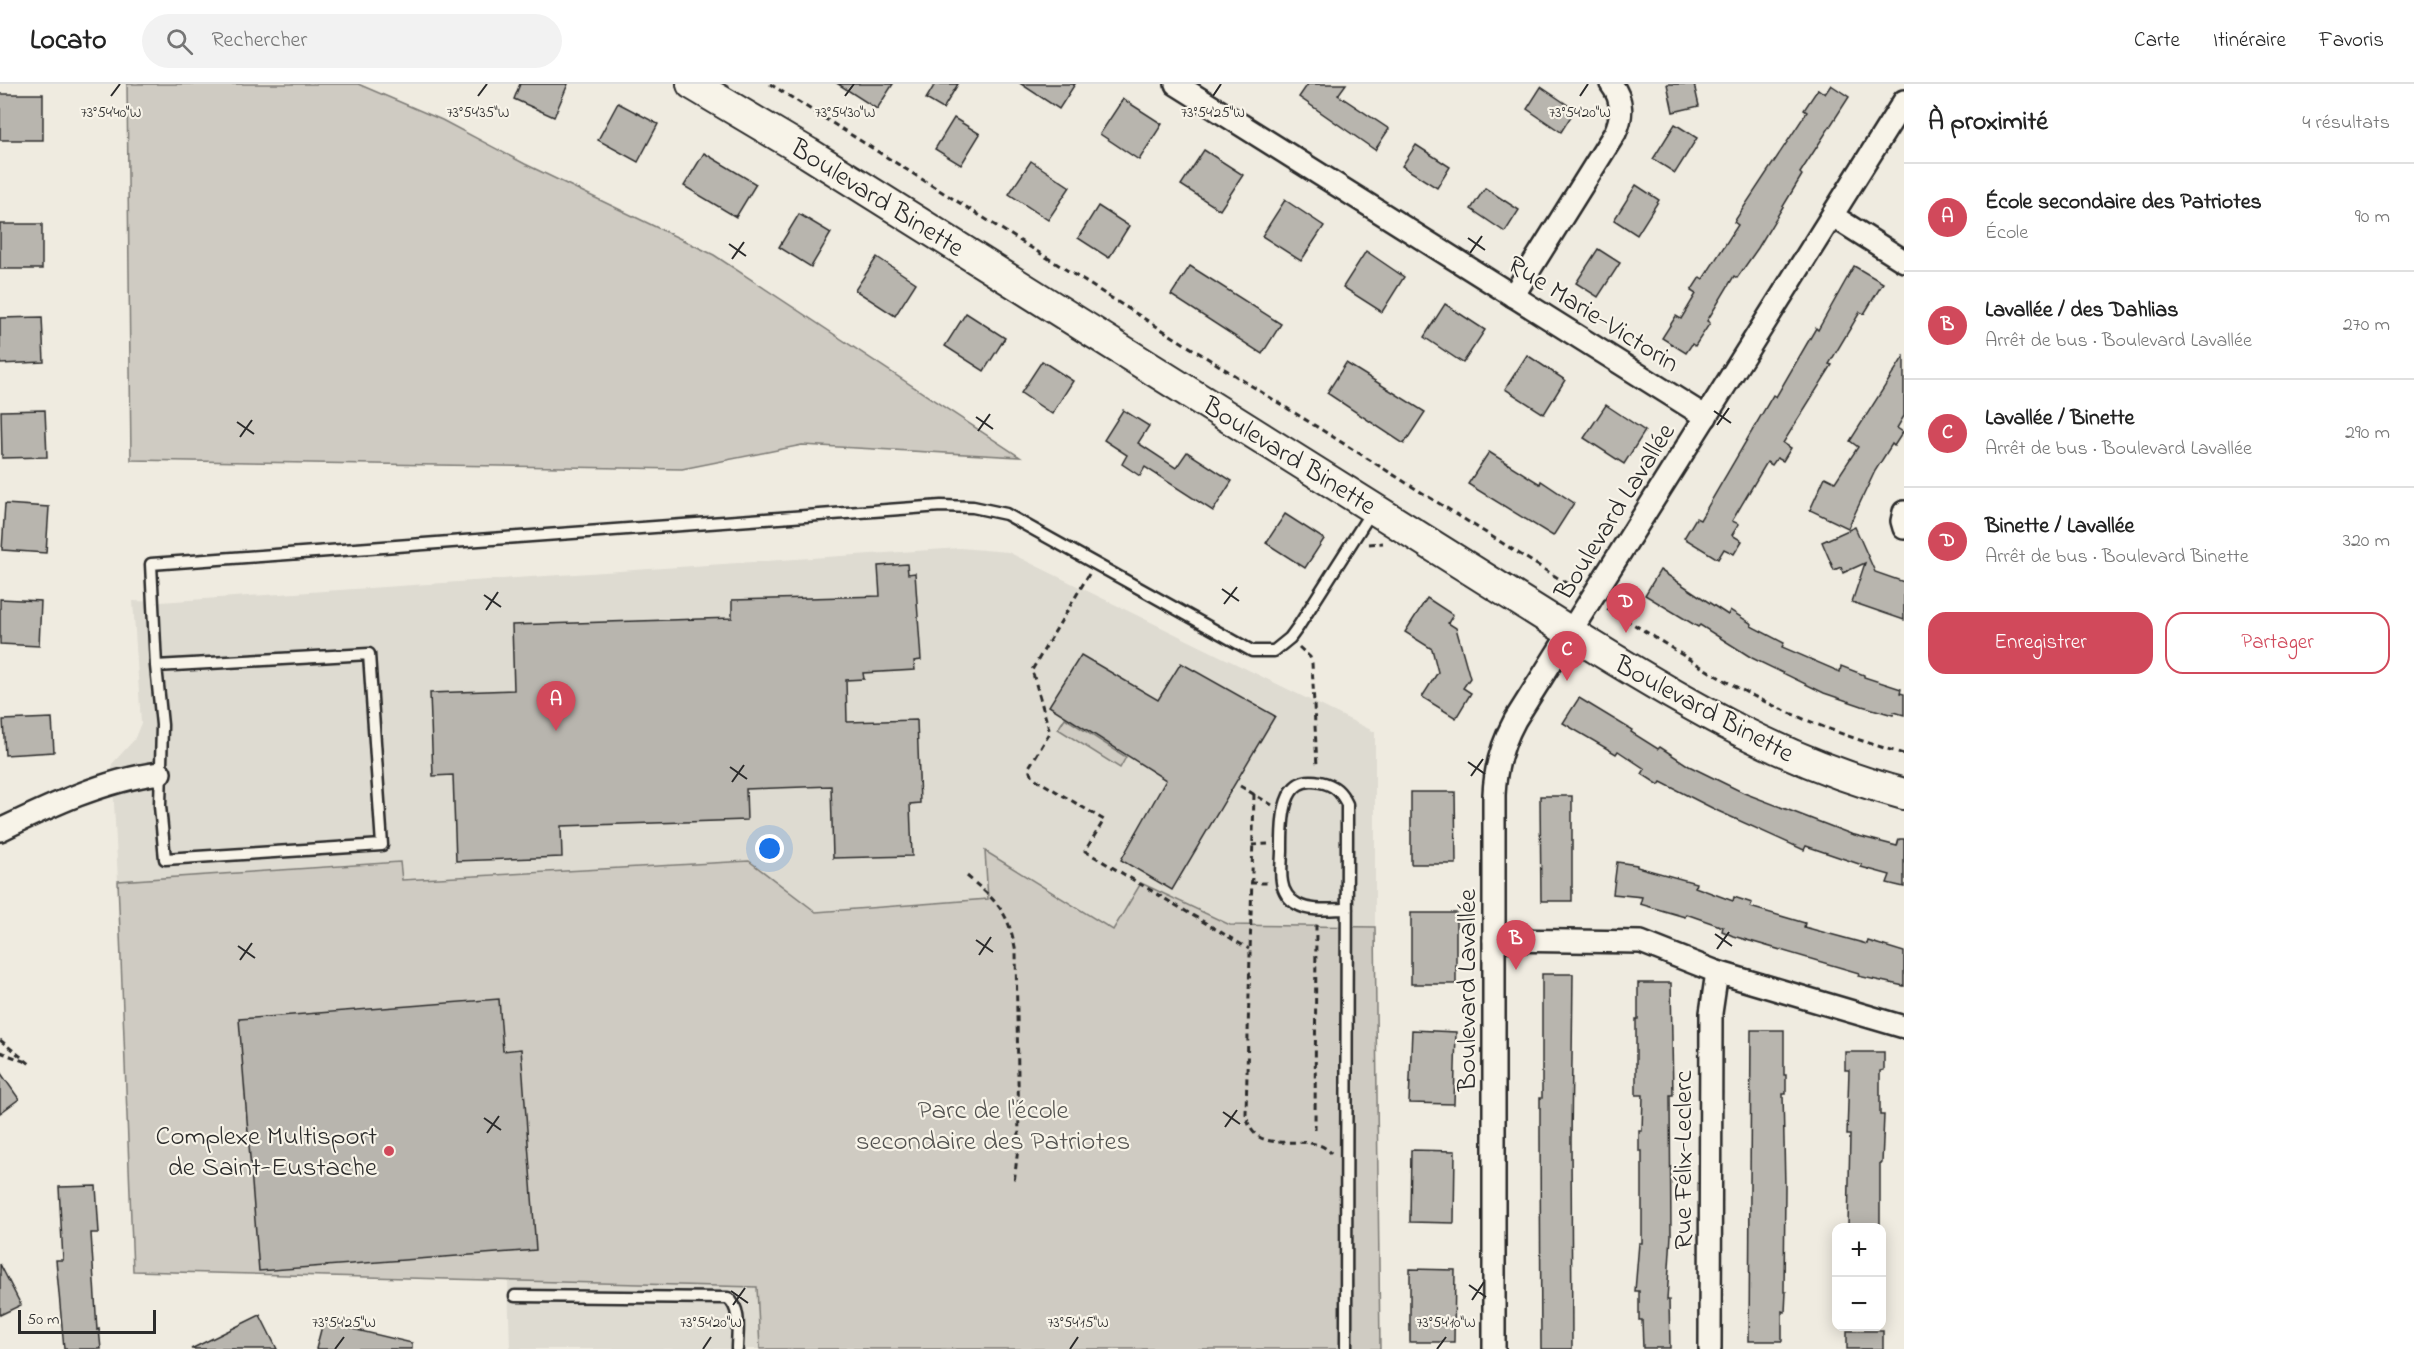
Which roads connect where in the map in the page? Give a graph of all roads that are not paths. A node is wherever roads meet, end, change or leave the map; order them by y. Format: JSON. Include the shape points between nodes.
{"nodes":[{"id":1,"x":692,"y":84,"type":"edge"},
{"id":2,"x":718,"y":84,"type":"edge"},
{"id":3,"x":1176,"y":84,"type":"edge"},
{"id":4,"x":1611,"y":84,"type":"edge"},
{"id":5,"x":1904,"y":101,"type":"edge"},
{"id":6,"x":1833,"y":216,"type":"junction"},
{"id":7,"x":1904,"y":261,"type":"edge"},
{"id":8,"x":1513,"y":296,"type":"junction"},
{"id":9,"x":1706,"y":417,"type":"junction"},
{"id":10,"x":1377,"y":503,"type":"junction"},
{"id":11,"x":1904,"y":512,"type":"edge"},
{"id":12,"x":1904,"y":528,"type":"edge"},
{"id":13,"x":1575,"y":627,"type":"junction"},
{"id":14,"x":156,"y":666,"type":"junction"},
{"id":15,"x":160,"y":773,"type":"junction"},
{"id":16,"x":1904,"y":780,"type":"edge"},
{"id":17,"x":1904,"y":794,"type":"edge"},
{"id":18,"x":0,"y":830,"type":"edge"},
{"id":19,"x":1347,"y":909,"type":"junction"},
{"id":20,"x":1494,"y":940,"type":"junction"},
{"id":21,"x":1717,"y":972,"type":"junction"},
{"id":22,"x":1904,"y":1027,"type":"edge"},
{"id":23,"x":515,"y":1296,"type":"dead end"},
{"id":24,"x":737,"y":1349,"type":"edge"},
{"id":25,"x":1346,"y":1349,"type":"edge"},
{"id":26,"x":1494,"y":1349,"type":"edge"},
{"id":27,"x":1710,"y":1349,"type":"edge"}],
"edges":[{"from":1,"to":10,"type":"street","name":"Boulevard Binette"},
{"from":2,"to":10,"type":"street","name":"Boulevard Binette","via":[[864,173]]},
{"from":3,"to":8,"type":"street","name":"Rue Marie-Victorin"},
{"from":4,"to":8,"type":"street","via":[[1621,108],[1615,134]]},
{"from":5,"to":6,"type":"street","name":"Boulevard Lavallée"},
{"from":6,"to":7,"type":"street"},
{"from":6,"to":9,"type":"street","name":"Boulevard Lavallée"},
{"from":8,"to":9,"type":"street","name":"Rue Marie-Victorin"},
{"from":9,"to":13,"type":"street","name":"Boulevard Lavallée"},
{"from":10,"to":13,"type":"street","name":"Boulevard Binette"},
{"from":10,"to":14,"type":"lane","via":[[1290,638],[1274,651],[1252,651],[1006,514],[941,506],[151,564]]},
{"from":11,"to":12,"type":"street"},
{"from":13,"to":16,"type":"street","name":"Boulevard Binette","via":[[1751,724],[1825,756]]},
{"from":13,"to":17,"type":"street","name":"Boulevard Binette","via":[[1690,705],[1757,741],[1833,772]]},
{"from":13,"to":20,"type":"street","name":"Boulevard Lavallée","via":[[1511,727],[1497,763]]},
{"from":14,"to":15,"type":"lane","via":[[162,725]]},
{"from":14,"to":15,"type":"lane","via":[[369,654],[382,844],[165,859]]},
{"from":15,"to":18,"type":"street","via":[[111,783]]},
{"from":19,"to":19,"type":"lane","via":[[1347,804],[1341,792],[1332,786],[1306,782],[1294,789],[1282,812],[1282,883],[1287,896],[1296,904],[1306,908]]},
{"from":19,"to":25,"type":"lane"},
{"from":20,"to":21,"type":"street","via":[[1641,942]]},
{"from":20,"to":26,"type":"street","name":"Boulevard Lavallée"},
{"from":21,"to":22,"type":"street"},
{"from":21,"to":27,"type":"street","name":"Rue Félix-Leclerc","via":[[1711,1013]]},
{"from":23,"to":24,"type":"lane","via":[[728,1298],[737,1314]]}]}
